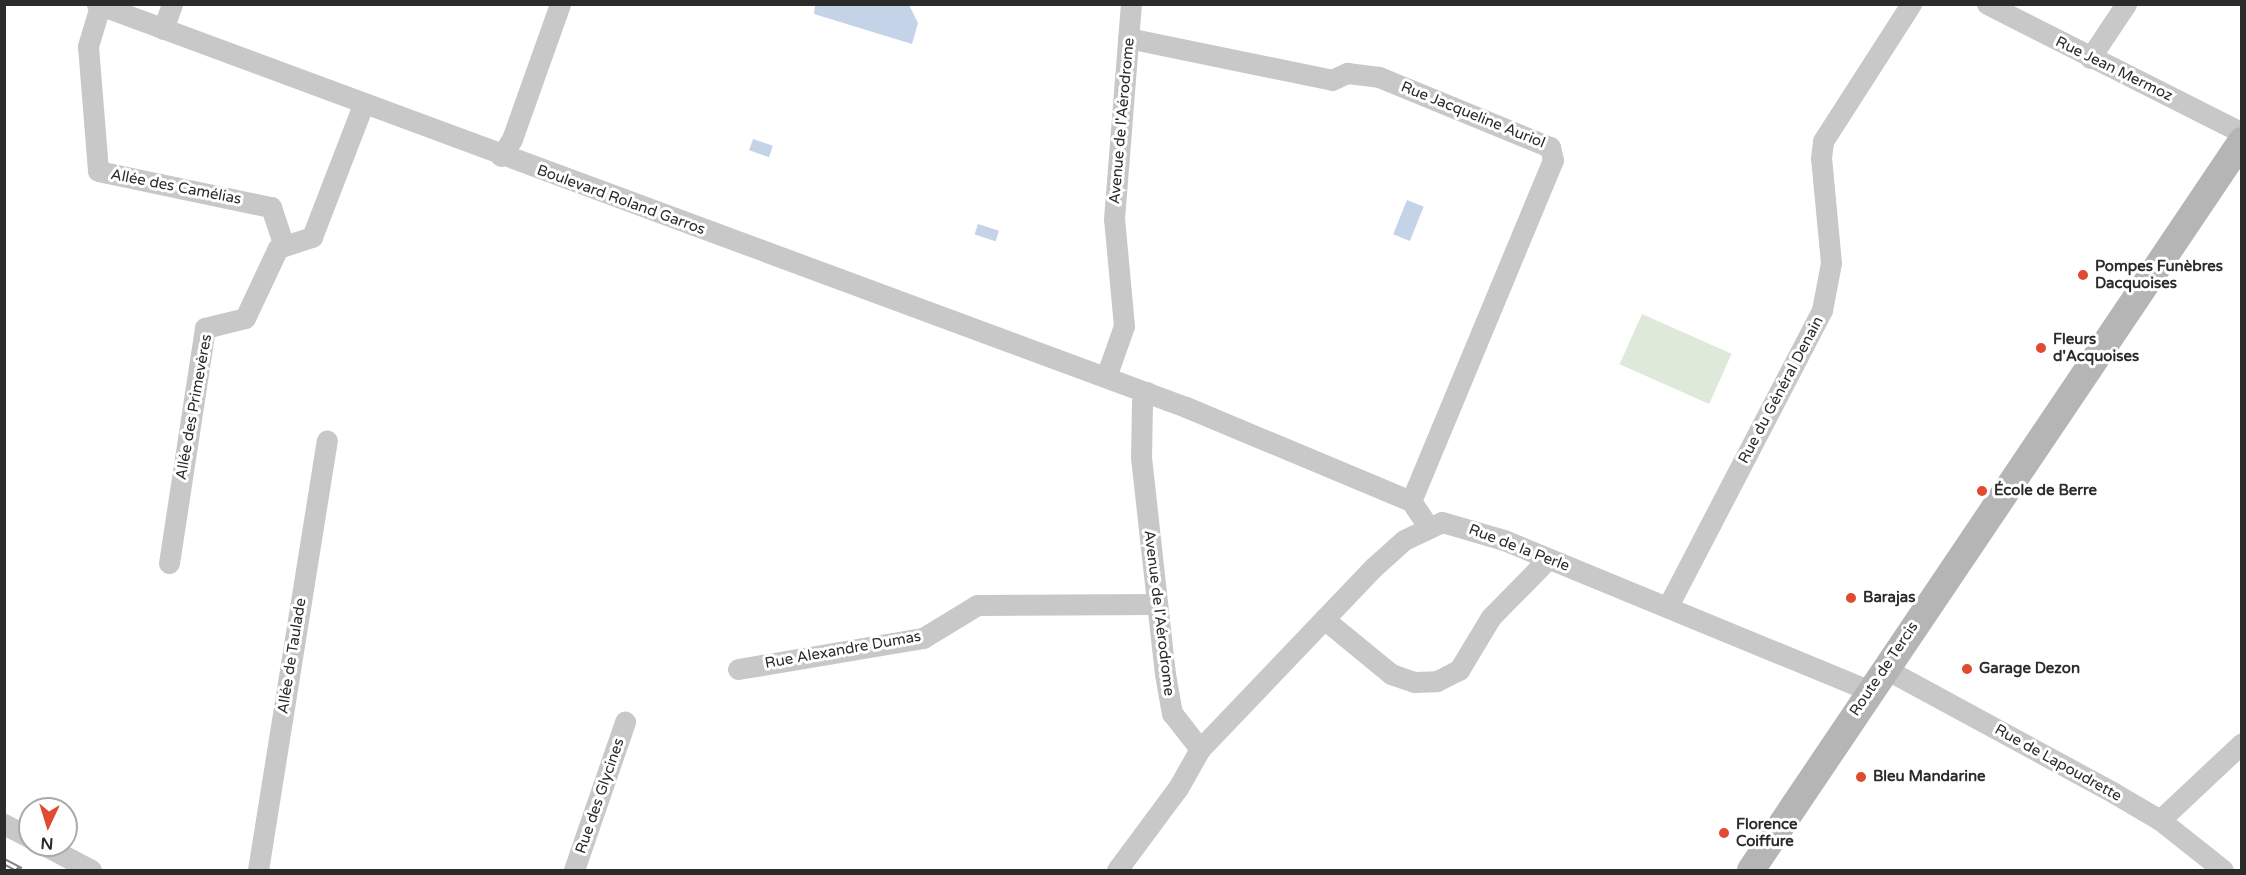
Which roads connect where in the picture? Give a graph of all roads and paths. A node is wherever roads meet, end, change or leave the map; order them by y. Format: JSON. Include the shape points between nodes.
{"nodes":[{"id":1,"x":172,"y":4,"type":"edge"},
{"id":2,"x":560,"y":4,"type":"edge"},
{"id":3,"x":1131,"y":4,"type":"edge"},
{"id":4,"x":1911,"y":4,"type":"edge"},
{"id":5,"x":1987,"y":4,"type":"edge"},
{"id":6,"x":2126,"y":4,"type":"edge"},
{"id":7,"x":99,"y":5,"type":"edge"},
{"id":8,"x":163,"y":29,"type":"junction"},
{"id":9,"x":1128,"y":38,"type":"junction"},
{"id":10,"x":2090,"y":58,"type":"junction"},
{"id":11,"x":363,"y":105,"type":"junction"},
{"id":12,"x":2241,"y":133,"type":"edge"},
{"id":13,"x":2241,"y":141,"type":"edge"},
{"id":14,"x":501,"y":156,"type":"junction"},
{"id":15,"x":284,"y":246,"type":"junction"},
{"id":16,"x":1106,"y":378,"type":"junction"},
{"id":17,"x":1147,"y":392,"type":"junction"},
{"id":18,"x":327,"y":441,"type":"dead end"},
{"id":19,"x":1411,"y":501,"type":"junction"},
{"id":20,"x":1428,"y":526,"type":"junction"},
{"id":21,"x":1548,"y":559,"type":"junction"},
{"id":22,"x":169,"y":563,"type":"dead end"},
{"id":23,"x":1156,"y":604,"type":"junction"},
{"id":24,"x":1668,"y":606,"type":"junction"},
{"id":25,"x":1324,"y":619,"type":"junction"},
{"id":26,"x":738,"y":669,"type":"dead end"},
{"id":27,"x":1877,"y":680,"type":"junction"},
{"id":28,"x":625,"y":722,"type":"dead end"},
{"id":29,"x":2241,"y":743,"type":"edge"},
{"id":30,"x":1200,"y":749,"type":"junction"},
{"id":31,"x":2160,"y":820,"type":"junction"},
{"id":32,"x":4,"y":824,"type":"edge"},
{"id":33,"x":18,"y":832,"type":"edge"},
{"id":34,"x":67,"y":857,"type":"edge"},
{"id":35,"x":91,"y":870,"type":"edge"},
{"id":36,"x":258,"y":870,"type":"edge"},
{"id":37,"x":574,"y":870,"type":"edge"},
{"id":38,"x":1118,"y":870,"type":"edge"},
{"id":39,"x":1751,"y":870,"type":"edge"},
{"id":40,"x":2223,"y":870,"type":"edge"}],
"edges":[{"from":1,"to":8,"type":"street"},
{"from":2,"to":14,"type":"street","via":[[512,140]]},
{"from":3,"to":9,"type":"street","name":"Avenue de l'Aérodrome"},
{"from":4,"to":24,"type":"street","name":"Rue du Général Denain","via":[[1824,141],[1821,158],[1831,263],[1822,310]]},
{"from":5,"to":10,"type":"street","name":"Rue Jean Mermoz"},
{"from":6,"to":10,"type":"street"},
{"from":7,"to":8,"type":"street","name":"Boulevard Roland Garros"},
{"from":7,"to":15,"type":"street","name":"Allée des Camélias","via":[[88,46],[98,171],[271,207]]},
{"from":8,"to":11,"type":"street","name":"Boulevard Roland Garros"},
{"from":9,"to":16,"type":"street","name":"Avenue de l'Aérodrome","via":[[1114,219],[1124,326]]},
{"from":9,"to":19,"type":"street","name":"Rue Jacqueline Auriol","via":[[1332,80],[1347,73],[1379,77],[1550,147],[1553,160]]},
{"from":10,"to":12,"type":"street","name":"Rue Jean Mermoz"},
{"from":11,"to":14,"type":"street","name":"Boulevard Roland Garros"},
{"from":11,"to":15,"type":"street","via":[[312,237]]},
{"from":13,"to":27,"type":"main road","name":"Route de Tercis"},
{"from":14,"to":16,"type":"street","name":"Boulevard Roland Garros"},
{"from":15,"to":22,"type":"street","name":"Allée des Primevères","via":[[278,248],[245,318],[205,328]]},
{"from":16,"to":17,"type":"street","name":"Boulevard Roland Garros"},
{"from":17,"to":19,"type":"street"},
{"from":17,"to":23,"type":"street","name":"Avenue de l'Aérodrome","via":[[1142,402],[1141,457]]},
{"from":18,"to":36,"type":"street","name":"Allée de Taulade"},
{"from":19,"to":20,"type":"street"},
{"from":20,"to":21,"type":"street","name":"Rue de la Perle","via":[[1442,522],[1463,526]]},
{"from":20,"to":25,"type":"street","name":"Rue de la Perle","via":[[1404,540]]},
{"from":21,"to":24,"type":"street","name":"Rue de la Perle"},
{"from":21,"to":25,"type":"street","via":[[1491,617],[1459,670],[1437,681],[1414,682],[1390,674]]},
{"from":23,"to":26,"type":"street","name":"Rue Alexandre Dumas","via":[[977,605],[923,638]]},
{"from":23,"to":30,"type":"street","name":"Avenue de l'Aérodrome","via":[[1172,713]]},
{"from":24,"to":27,"type":"street","name":"Rue de la Perle"},
{"from":25,"to":30,"type":"street","name":"Rue de la Perle"},
{"from":27,"to":31,"type":"street","name":"Rue de Lapoudrette"},
{"from":27,"to":39,"type":"main road","name":"Route de Tercis"},
{"from":28,"to":37,"type":"street","name":"Rue des Glycines"},
{"from":29,"to":31,"type":"street"},
{"from":30,"to":38,"type":"street","via":[[1178,788]]},
{"from":31,"to":40,"type":"street","name":"Rue de Lapoudrette"},
{"from":32,"to":33,"type":"street"},
{"from":34,"to":35,"type":"street"}]}
